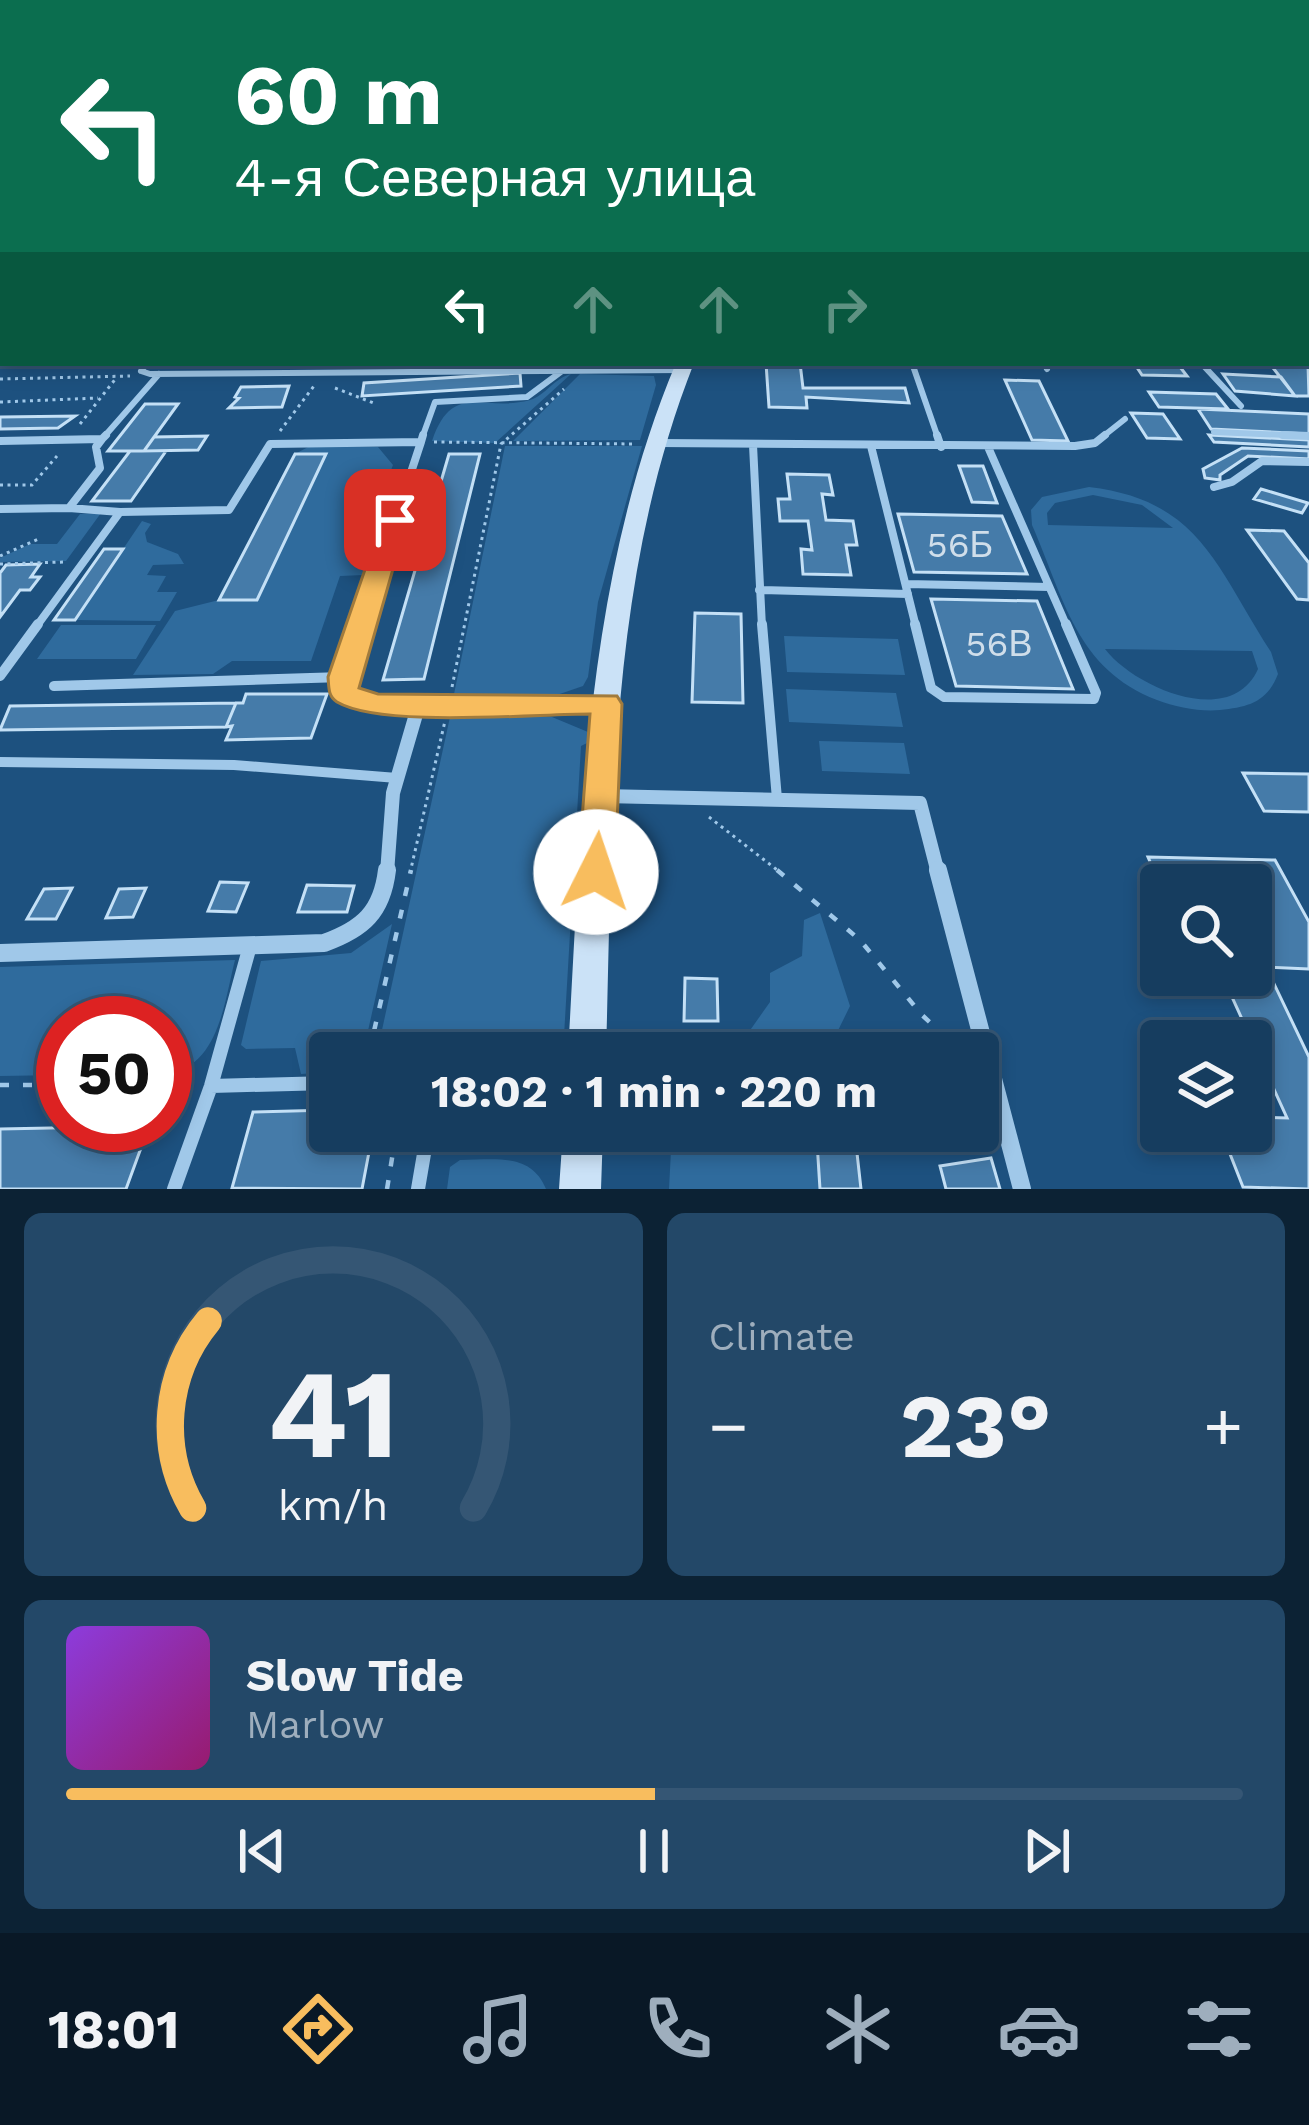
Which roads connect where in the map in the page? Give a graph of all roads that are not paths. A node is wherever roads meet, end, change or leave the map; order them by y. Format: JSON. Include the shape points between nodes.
{"nodes":[{"id":1,"x":145,"y":366,"type":"edge"},
{"id":2,"x":285,"y":366,"type":"edge"},
{"id":3,"x":332,"y":366,"type":"edge"},
{"id":4,"x":474,"y":366,"type":"edge"},
{"id":5,"x":684,"y":366,"type":"edge"},
{"id":6,"x":913,"y":366,"type":"edge"},
{"id":7,"x":1204,"y":366,"type":"edge"},
{"id":8,"x":564,"y":369,"type":"junction"},
{"id":9,"x":282,"y":372,"type":"junction"},
{"id":10,"x":328,"y":372,"type":"junction"},
{"id":11,"x":158,"y":375,"type":"junction"},
{"id":12,"x":1241,"y":406,"type":"dead end"},
{"id":13,"x":1125,"y":419,"type":"dead end"},
{"id":14,"x":1214,"y":432,"type":"dead end"},
{"id":15,"x":1309,"y":436,"type":"edge"},
{"id":16,"x":102,"y":439,"type":"junction"},
{"id":17,"x":0,"y":441,"type":"edge"},
{"id":18,"x":421,"y":442,"type":"junction"},
{"id":19,"x":644,"y":444,"type":"junction"},
{"id":20,"x":753,"y":445,"type":"junction"},
{"id":21,"x":871,"y":446,"type":"junction"},
{"id":22,"x":941,"y":447,"type":"junction"},
{"id":23,"x":988,"y":447,"type":"junction"},
{"id":24,"x":1309,"y":462,"type":"edge"},
{"id":25,"x":1214,"y":487,"type":"dead end"},
{"id":26,"x":69,"y":508,"type":"junction"},
{"id":27,"x":0,"y":509,"type":"edge"},
{"id":28,"x":120,"y":512,"type":"junction"},
{"id":29,"x":1049,"y":587,"type":"junction"},
{"id":30,"x":907,"y":589,"type":"junction"},
{"id":31,"x":758,"y":590,"type":"junction"},
{"id":32,"x":0,"y":676,"type":"edge"},
{"id":33,"x":343,"y":677,"type":"junction"},
{"id":34,"x":54,"y":686,"type":"dead end"},
{"id":35,"x":419,"y":704,"type":"junction"},
{"id":36,"x":606,"y":704,"type":"junction"},
{"id":37,"x":0,"y":762,"type":"edge"},
{"id":38,"x":397,"y":778,"type":"junction"},
{"id":39,"x":602,"y":796,"type":"junction"},
{"id":40,"x":777,"y":800,"type":"junction"},
{"id":41,"x":250,"y":946,"type":"junction"},
{"id":42,"x":0,"y":953,"type":"edge"},
{"id":43,"x":588,"y":1032,"type":"edge"},
{"id":44,"x":309,"y":1084,"type":"edge"},
{"id":45,"x":212,"y":1086,"type":"junction"},
{"id":46,"x":423,"y":1152,"type":"edge"},
{"id":47,"x":581,"y":1152,"type":"edge"},
{"id":48,"x":174,"y":1189,"type":"edge"},
{"id":49,"x":418,"y":1189,"type":"edge"},
{"id":50,"x":580,"y":1189,"type":"edge"},
{"id":51,"x":1022,"y":1189,"type":"edge"}],
"edges":[{"from":1,"to":11,"type":"lane","via":[[142,372]]},
{"from":2,"to":9,"type":"lane"},
{"from":3,"to":10,"type":"lane"},
{"from":4,"to":8,"type":"lane"},
{"from":4,"to":10,"type":"lane"},
{"from":5,"to":8,"type":"lane"},
{"from":5,"to":19,"type":"main road"},
{"from":6,"to":22,"type":"lane"},
{"from":7,"to":12,"type":"lane"},
{"from":8,"to":18,"type":"lane","via":[[527,397],[435,402]]},
{"from":9,"to":10,"type":"lane"},
{"from":9,"to":11,"type":"lane"},
{"from":11,"to":16,"type":"lane"},
{"from":13,"to":23,"type":"lane","via":[[1087,445]]},
{"from":14,"to":15,"type":"lane"},
{"from":16,"to":17,"type":"lane"},
{"from":16,"to":26,"type":"lane","via":[[100,468]]},
{"from":18,"to":28,"type":"lane","via":[[273,443],[229,510]]},
{"from":18,"to":33,"type":"lane"},
{"from":19,"to":20,"type":"lane"},
{"from":19,"to":36,"type":"main road"},
{"from":20,"to":21,"type":"lane"},
{"from":20,"to":31,"type":"lane"},
{"from":21,"to":22,"type":"lane"},
{"from":21,"to":30,"type":"lane"},
{"from":22,"to":23,"type":"lane"},
{"from":23,"to":29,"type":"lane"},
{"from":24,"to":25,"type":"lane","via":[[1256,463]]},
{"from":26,"to":27,"type":"lane"},
{"from":26,"to":28,"type":"lane"},
{"from":28,"to":32,"type":"lane"},
{"from":29,"to":30,"type":"lane"},
{"from":29,"to":30,"type":"lane","via":[[1096,693],[1086,702],[935,694]]},
{"from":30,"to":31,"type":"lane"},
{"from":31,"to":40,"type":"lane"},
{"from":33,"to":34,"type":"lane"},
{"from":33,"to":35,"type":"lane","via":[[344,693],[363,703]]},
{"from":35,"to":36,"type":"street"},
{"from":35,"to":38,"type":"street"},
{"from":36,"to":39,"type":"main road"},
{"from":37,"to":38,"type":"lane","via":[[235,765]]},
{"from":38,"to":41,"type":"street","via":[[387,883],[372,920],[324,943]]},
{"from":39,"to":40,"type":"street"},
{"from":39,"to":43,"type":"main road"},
{"from":40,"to":51,"type":"street","via":[[920,803]]},
{"from":41,"to":42,"type":"street"},
{"from":41,"to":45,"type":"lane"},
{"from":44,"to":45,"type":"lane"},
{"from":45,"to":48,"type":"lane"},
{"from":46,"to":49,"type":"lane"},
{"from":47,"to":50,"type":"main road"}]}
